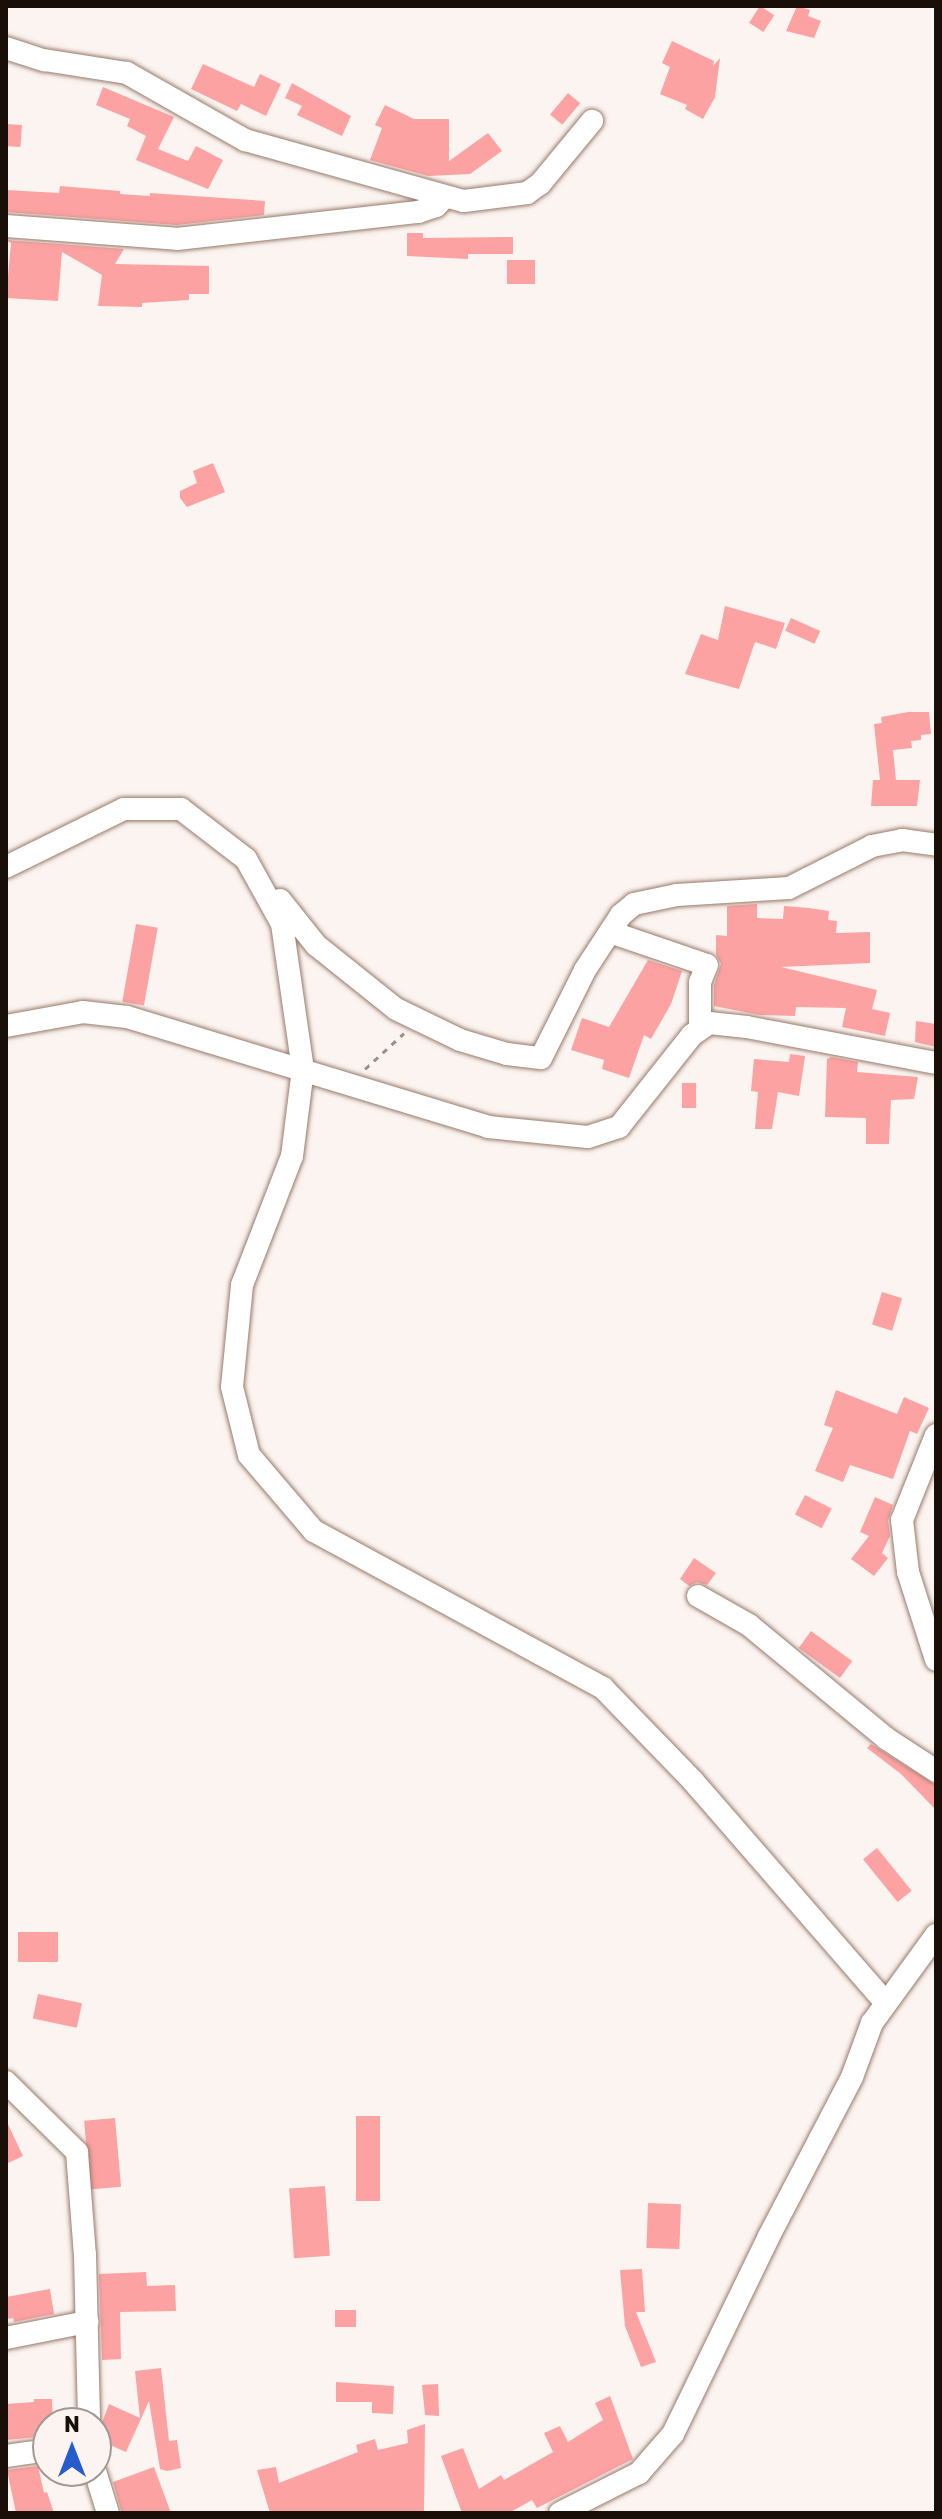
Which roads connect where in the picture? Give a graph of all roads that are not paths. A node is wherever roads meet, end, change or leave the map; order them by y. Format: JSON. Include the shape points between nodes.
{"nodes":[{"id":1,"x":6,"y":48,"type":"edge"},
{"id":2,"x":592,"y":121,"type":"dead end"},
{"id":3,"x":445,"y":197,"type":"junction"},
{"id":4,"x":6,"y":226,"type":"edge"},
{"id":5,"x":936,"y":845,"type":"edge"},
{"id":6,"x":246,"y":859,"type":"junction"},
{"id":7,"x":6,"y":867,"type":"edge"},
{"id":8,"x":610,"y":932,"type":"junction"},
{"id":9,"x":6,"y":1026,"type":"edge"},
{"id":10,"x":700,"y":1027,"type":"junction"},
{"id":11,"x":936,"y":1063,"type":"edge"},
{"id":12,"x":303,"y":1069,"type":"junction"},
{"id":13,"x":936,"y":1435,"type":"edge"},
{"id":14,"x":698,"y":1596,"type":"dead end"},
{"id":15,"x":936,"y":1660,"type":"edge"},
{"id":16,"x":936,"y":1771,"type":"edge"},
{"id":17,"x":936,"y":1935,"type":"edge"},
{"id":18,"x":886,"y":2003,"type":"junction"},
{"id":19,"x":6,"y":2082,"type":"edge"},
{"id":20,"x":87,"y":2322,"type":"junction"},
{"id":21,"x":6,"y":2338,"type":"edge"},
{"id":22,"x":89,"y":2407,"type":"edge"},
{"id":23,"x":32,"y":2452,"type":"edge"},
{"id":24,"x":6,"y":2456,"type":"edge"},
{"id":25,"x":100,"y":2487,"type":"edge"},
{"id":26,"x":108,"y":2513,"type":"edge"},
{"id":27,"x":560,"y":2513,"type":"edge"}],
"edges":[{"from":1,"to":3,"type":"street","via":[[44,60],[127,73],[245,140]]},
{"from":2,"to":3,"type":"street","via":[[527,193],[464,201]]},
{"from":3,"to":4,"type":"street","via":[[418,212],[177,239]]},
{"from":5,"to":8,"type":"street","via":[[902,840],[872,846],[789,888],[652,898],[634,904]]},
{"from":6,"to":7,"type":"street","via":[[181,809],[124,809]]},
{"from":6,"to":8,"type":"street","via":[[316,945],[396,1009],[495,1051],[541,1058]]},
{"from":6,"to":12,"type":"street","via":[[282,924]]},
{"from":8,"to":10,"type":"street","via":[[707,965],[700,982]]},
{"from":9,"to":12,"type":"street","via":[[83,1012],[127,1017]]},
{"from":10,"to":11,"type":"street","via":[[747,1027]]},
{"from":10,"to":12,"type":"street","via":[[619,1127],[588,1137],[488,1127]]},
{"from":12,"to":18,"type":"street","via":[[292,1156],[242,1285],[232,1387],[249,1455],[314,1531],[603,1688],[693,1781]]},
{"from":13,"to":15,"type":"street","via":[[902,1520],[908,1572]]},
{"from":14,"to":16,"type":"street","via":[[749,1625],[887,1739]]},
{"from":17,"to":18,"type":"street"},
{"from":18,"to":27,"type":"street","via":[[673,2434],[639,2473]]},
{"from":19,"to":20,"type":"street","via":[[77,2152]]},
{"from":20,"to":21,"type":"street"},
{"from":20,"to":22,"type":"street"},
{"from":23,"to":24,"type":"street"},
{"from":25,"to":26,"type":"street"}]}
